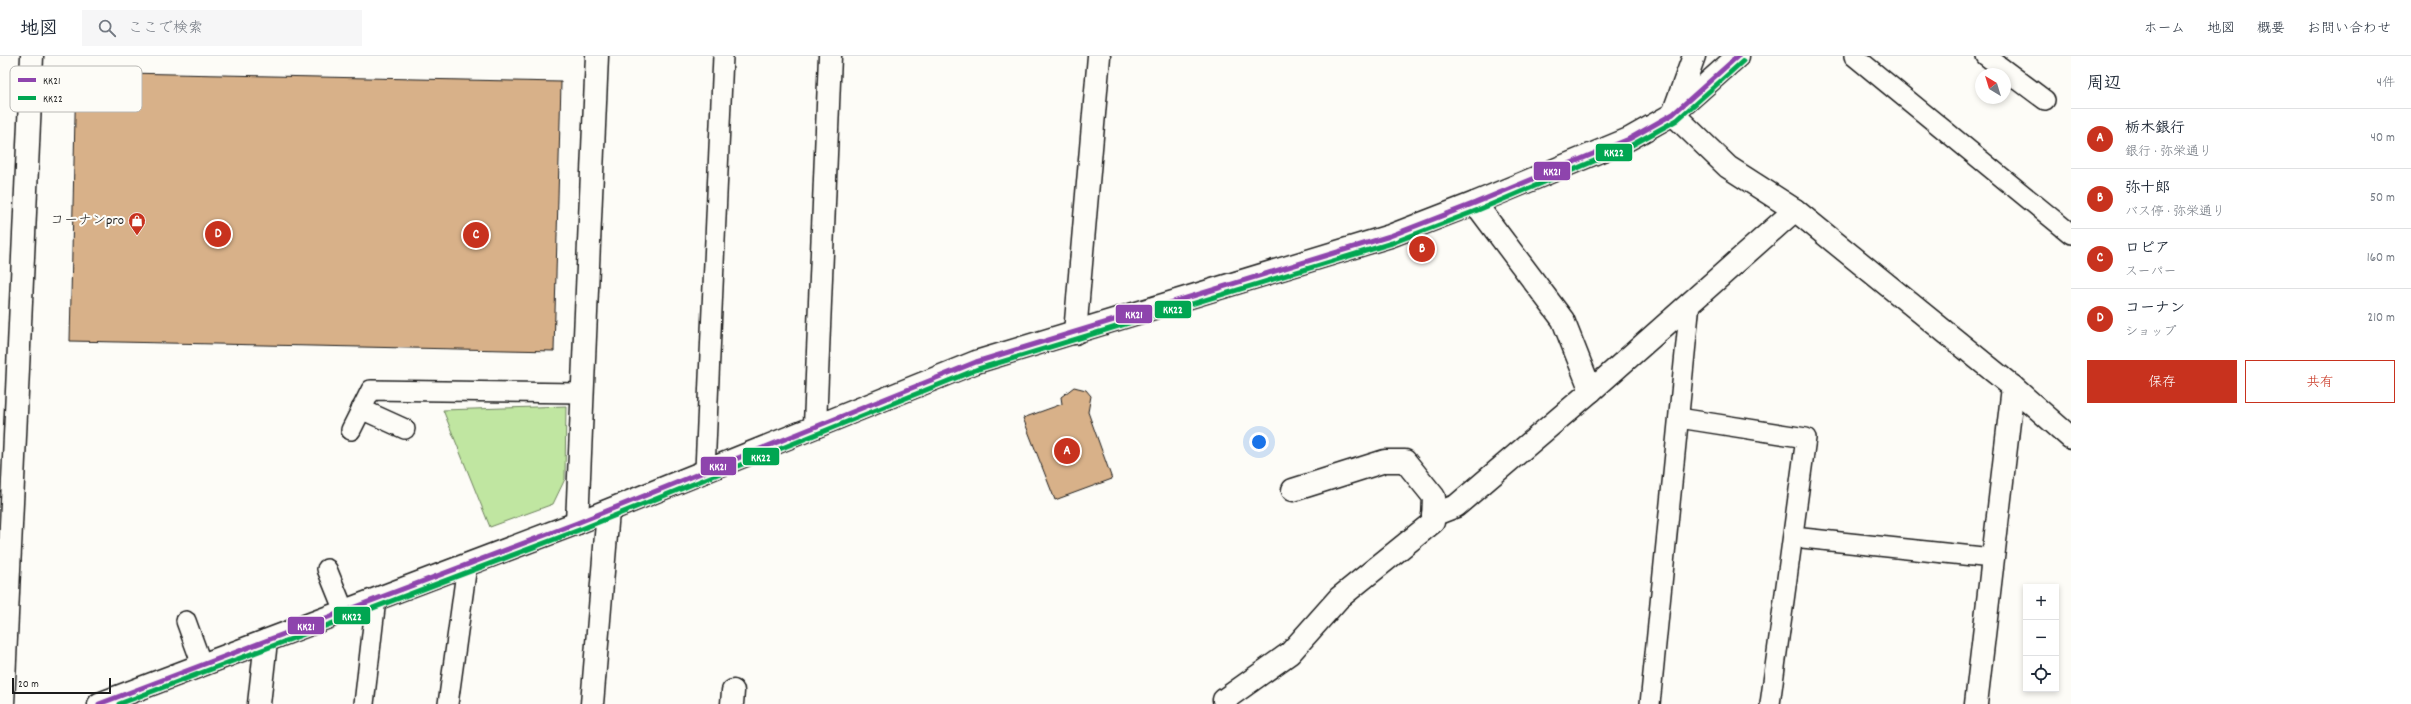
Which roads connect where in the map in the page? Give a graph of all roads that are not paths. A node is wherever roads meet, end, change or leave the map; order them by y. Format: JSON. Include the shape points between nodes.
{"nodes":[{"id":1,"x":32,"y":56,"type":"edge"},
{"id":2,"x":597,"y":56,"type":"edge"},
{"id":3,"x":723,"y":56,"type":"edge"},
{"id":4,"x":830,"y":56,"type":"edge"},
{"id":5,"x":1099,"y":56,"type":"edge"},
{"id":6,"x":1694,"y":56,"type":"edge"},
{"id":7,"x":1738,"y":56,"type":"edge"},
{"id":8,"x":1854,"y":56,"type":"edge"},
{"id":9,"x":1986,"y":56,"type":"edge"},
{"id":10,"x":32,"y":66,"type":"edge"},
{"id":11,"x":2045,"y":100,"type":"dead end"},
{"id":12,"x":29,"y":112,"type":"edge"},
{"id":13,"x":1673,"y":114,"type":"junction"},
{"id":14,"x":1475,"y":203,"type":"junction"},
{"id":15,"x":1795,"y":210,"type":"junction"},
{"id":16,"x":2071,"y":234,"type":"edge"},
{"id":17,"x":1690,"y":303,"type":"junction"},
{"id":18,"x":1075,"y":333,"type":"junction"},
{"id":19,"x":2013,"y":388,"type":"junction"},
{"id":20,"x":1591,"y":391,"type":"junction"},
{"id":21,"x":581,"y":393,"type":"junction"},
{"id":22,"x":362,"y":409,"type":"junction"},
{"id":23,"x":1679,"y":418,"type":"junction"},
{"id":24,"x":815,"y":425,"type":"junction"},
{"id":25,"x":404,"y":429,"type":"dead end"},
{"id":26,"x":351,"y":430,"type":"dead end"},
{"id":27,"x":2071,"y":438,"type":"edge"},
{"id":28,"x":705,"y":470,"type":"junction"},
{"id":29,"x":1294,"y":490,"type":"dead end"},
{"id":30,"x":608,"y":511,"type":"junction"},
{"id":31,"x":1433,"y":515,"type":"junction"},
{"id":32,"x":578,"y":523,"type":"junction"},
{"id":33,"x":1793,"y":537,"type":"junction"},
{"id":34,"x":1992,"y":558,"type":"junction"},
{"id":35,"x":467,"y":565,"type":"junction"},
{"id":36,"x":327,"y":569,"type":"dead end"},
{"id":37,"x":376,"y":599,"type":"junction"},
{"id":38,"x":344,"y":611,"type":"junction"},
{"id":39,"x":186,"y":621,"type":"dead end"},
{"id":40,"x":266,"y":641,"type":"junction"},
{"id":41,"x":202,"y":665,"type":"junction"},
{"id":42,"x":131,"y":698,"type":"edge"},
{"id":43,"x":1224,"y":700,"type":"dead end"},
{"id":44,"x":3,"y":704,"type":"edge"},
{"id":45,"x":99,"y":704,"type":"edge"},
{"id":46,"x":259,"y":704,"type":"edge"},
{"id":47,"x":364,"y":704,"type":"edge"},
{"id":48,"x":448,"y":704,"type":"edge"},
{"id":49,"x":592,"y":704,"type":"edge"},
{"id":50,"x":1650,"y":704,"type":"edge"},
{"id":51,"x":1770,"y":704,"type":"edge"},
{"id":52,"x":1976,"y":704,"type":"edge"}],
"edges":[{"from":1,"to":10,"type":"street"},
{"from":2,"to":21,"type":"street"},
{"from":3,"to":28,"type":"lane"},
{"from":4,"to":24,"type":"street"},
{"from":5,"to":18,"type":"street"},
{"from":6,"to":13,"type":"street"},
{"from":7,"to":13,"type":"street"},
{"from":8,"to":16,"type":"lane"},
{"from":9,"to":11,"type":"lane"},
{"from":12,"to":44,"type":"street"},
{"from":13,"to":14,"type":"street","via":[[1629,139]]},
{"from":13,"to":15,"type":"street","via":[[1728,167]]},
{"from":14,"to":18,"type":"street","via":[[1390,236]]},
{"from":14,"to":20,"type":"street","via":[[1563,320]]},
{"from":15,"to":17,"type":"street"},
{"from":15,"to":19,"type":"street"},
{"from":17,"to":20,"type":"street"},
{"from":17,"to":23,"type":"lane"},
{"from":18,"to":24,"type":"street","via":[[976,362]]},
{"from":19,"to":27,"type":"street"},
{"from":19,"to":34,"type":"street"},
{"from":20,"to":31,"type":"street","via":[[1456,506]]},
{"from":21,"to":22,"type":"lane","via":[[371,390]]},
{"from":21,"to":32,"type":"street"},
{"from":22,"to":25,"type":"lane"},
{"from":22,"to":26,"type":"lane"},
{"from":23,"to":33,"type":"lane","via":[[1806,438]]},
{"from":23,"to":50,"type":"lane"},
{"from":24,"to":28,"type":"street"},
{"from":28,"to":30,"type":"street"},
{"from":29,"to":31,"type":"street","via":[[1385,461],[1405,461],[1434,497]]},
{"from":30,"to":32,"type":"street"},
{"from":30,"to":49,"type":"street"},
{"from":31,"to":43,"type":"street","via":[[1433,522],[1339,598],[1290,653]]},
{"from":32,"to":35,"type":"street"},
{"from":33,"to":34,"type":"lane"},
{"from":33,"to":51,"type":"lane"},
{"from":34,"to":52,"type":"street"},
{"from":35,"to":37,"type":"street"},
{"from":35,"to":48,"type":"lane"},
{"from":36,"to":38,"type":"lane"},
{"from":37,"to":38,"type":"street"},
{"from":37,"to":47,"type":"lane"},
{"from":38,"to":40,"type":"street"},
{"from":39,"to":41,"type":"lane"},
{"from":40,"to":41,"type":"street"},
{"from":40,"to":46,"type":"street"},
{"from":41,"to":42,"type":"street"},
{"from":42,"to":45,"type":"street"}]}
